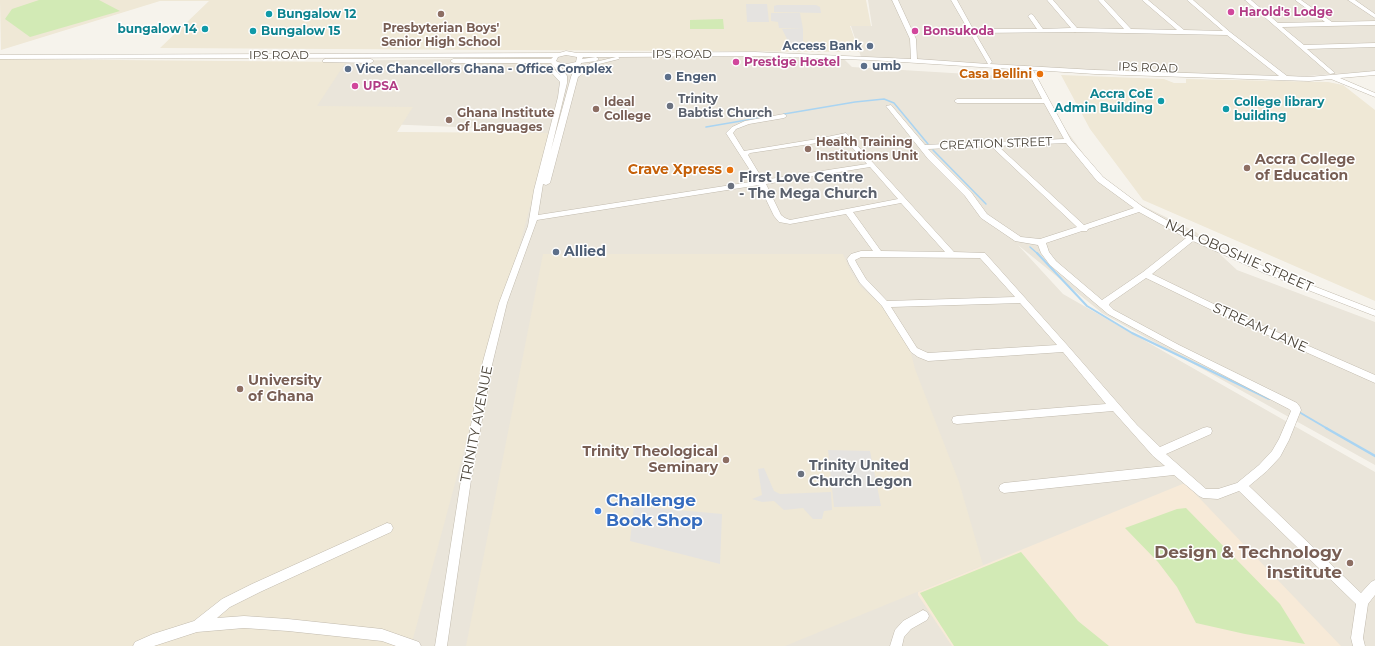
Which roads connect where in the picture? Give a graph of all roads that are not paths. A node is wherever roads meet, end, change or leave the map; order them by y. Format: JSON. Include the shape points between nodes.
{"nodes":[{"id":1,"x":895,"y":0,"type":"edge"},
{"id":2,"x":954,"y":0,"type":"edge"},
{"id":3,"x":1050,"y":0,"type":"edge"},
{"id":4,"x":1101,"y":0,"type":"edge"},
{"id":5,"x":1145,"y":0,"type":"edge"},
{"id":6,"x":1190,"y":0,"type":"edge"},
{"id":7,"x":1248,"y":0,"type":"edge"},
{"id":8,"x":1298,"y":0,"type":"edge"},
{"id":9,"x":1351,"y":0,"type":"edge"},
{"id":10,"x":1031,"y":16,"type":"dead end"},
{"id":11,"x":1375,"y":16,"type":"edge"},
{"id":12,"x":1375,"y":23,"type":"edge"},
{"id":13,"x":1331,"y":24,"type":"junction"},
{"id":14,"x":1279,"y":25,"type":"junction"},
{"id":15,"x":1041,"y":30,"type":"junction"},
{"id":16,"x":1075,"y":30,"type":"junction"},
{"id":17,"x":971,"y":31,"type":"junction"},
{"id":18,"x":1130,"y":32,"type":"junction"},
{"id":19,"x":1184,"y":33,"type":"junction"},
{"id":20,"x":1228,"y":33,"type":"junction"},
{"id":21,"x":1375,"y":45,"type":"edge"},
{"id":22,"x":1304,"y":47,"type":"junction"},
{"id":23,"x":559,"y":54,"type":"junction"},
{"id":24,"x":577,"y":54,"type":"junction"},
{"id":25,"x":0,"y":57,"type":"edge"},
{"id":26,"x":788,"y":57,"type":"junction"},
{"id":27,"x":617,"y":58,"type":"junction"},
{"id":28,"x":524,"y":61,"type":"junction"},
{"id":29,"x":914,"y":61,"type":"junction"},
{"id":30,"x":921,"y":61,"type":"junction"},
{"id":31,"x":0,"y":62,"type":"edge"},
{"id":32,"x":579,"y":62,"type":"junction"},
{"id":33,"x":989,"y":62,"type":"junction"},
{"id":34,"x":555,"y":63,"type":"junction"},
{"id":35,"x":1029,"y":68,"type":"junction"},
{"id":36,"x":1375,"y":69,"type":"edge"},
{"id":37,"x":1278,"y":72,"type":"junction"},
{"id":38,"x":1375,"y":73,"type":"edge"},
{"id":39,"x":1332,"y":75,"type":"junction"},
{"id":40,"x":574,"y":77,"type":"junction"},
{"id":41,"x":1285,"y":78,"type":"junction"},
{"id":42,"x":564,"y":83,"type":"junction"},
{"id":43,"x":1375,"y":95,"type":"edge"},
{"id":44,"x":957,"y":101,"type":"dead end"},
{"id":45,"x":1045,"y":101,"type":"junction"},
{"id":46,"x":890,"y":106,"type":"dead end"},
{"id":47,"x":784,"y":116,"type":"dead end"},
{"id":48,"x":1068,"y":141,"type":"junction"},
{"id":49,"x":991,"y":143,"type":"junction"},
{"id":50,"x":924,"y":147,"type":"junction"},
{"id":51,"x":744,"y":155,"type":"junction"},
{"id":52,"x":872,"y":165,"type":"junction"},
{"id":53,"x":761,"y":182,"type":"junction"},
{"id":54,"x":903,"y":200,"type":"junction"},
{"id":55,"x":1140,"y":209,"type":"junction"},
{"id":56,"x":847,"y":210,"type":"junction"},
{"id":57,"x":535,"y":213,"type":"junction"},
{"id":58,"x":1084,"y":229,"type":"junction"},
{"id":59,"x":1192,"y":238,"type":"junction"},
{"id":60,"x":1041,"y":242,"type":"junction"},
{"id":61,"x":879,"y":254,"type":"junction"},
{"id":62,"x":952,"y":255,"type":"junction"},
{"id":63,"x":1146,"y":274,"type":"junction"},
{"id":64,"x":1021,"y":300,"type":"junction"},
{"id":65,"x":885,"y":304,"type":"junction"},
{"id":66,"x":1104,"y":306,"type":"junction"},
{"id":67,"x":1375,"y":313,"type":"edge"},
{"id":68,"x":1064,"y":348,"type":"junction"},
{"id":69,"x":1375,"y":379,"type":"edge"},
{"id":70,"x":1114,"y":407,"type":"junction"},
{"id":71,"x":956,"y":420,"type":"dead end"},
{"id":72,"x":1206,"y":431,"type":"dead end"},
{"id":73,"x":1157,"y":453,"type":"junction"},
{"id":74,"x":1176,"y":470,"type":"junction"},
{"id":75,"x":1241,"y":486,"type":"junction"},
{"id":76,"x":1004,"y":488,"type":"dead end"},
{"id":77,"x":387,"y":528,"type":"dead end"},
{"id":78,"x":1375,"y":586,"type":"edge"},
{"id":79,"x":1362,"y":602,"type":"junction"},
{"id":80,"x":923,"y":616,"type":"dead end"},
{"id":81,"x":197,"y":626,"type":"junction"},
{"id":82,"x":139,"y":646,"type":"edge"},
{"id":83,"x":416,"y":646,"type":"edge"},
{"id":84,"x":441,"y":646,"type":"edge"},
{"id":85,"x":896,"y":646,"type":"edge"},
{"id":86,"x":1359,"y":646,"type":"edge"}],
"edges":[{"from":1,"to":29,"type":"street","via":[[913,39]]},
{"from":2,"to":17,"type":"street"},
{"from":3,"to":16,"type":"street"},
{"from":4,"to":18,"type":"street"},
{"from":5,"to":19,"type":"street"},
{"from":6,"to":20,"type":"street"},
{"from":7,"to":14,"type":"street"},
{"from":8,"to":13,"type":"street"},
{"from":9,"to":11,"type":"street"},
{"from":10,"to":15,"type":"street"},
{"from":12,"to":13,"type":"street"},
{"from":13,"to":14,"type":"street"},
{"from":14,"to":22,"type":"street"},
{"from":15,"to":16,"type":"street"},
{"from":15,"to":17,"type":"street"},
{"from":16,"to":18,"type":"street"},
{"from":17,"to":33,"type":"street"},
{"from":18,"to":19,"type":"street"},
{"from":19,"to":20,"type":"street"},
{"from":20,"to":37,"type":"street"},
{"from":21,"to":22,"type":"street"},
{"from":22,"to":39,"type":"street"},
{"from":23,"to":24,"type":"street","name":"IPS ROAD"},
{"from":23,"to":25,"type":"street","name":"IPS ROAD"},
{"from":23,"to":34,"type":"street","via":[[554,58]]},
{"from":24,"to":26,"type":"street","name":"IPS ROAD","via":[[755,54]]},
{"from":24,"to":32,"type":"street"},
{"from":26,"to":27,"type":"street","name":"IPS ROAD"},
{"from":26,"to":29,"type":"street","name":"IPS ROAD"},
{"from":27,"to":32,"type":"street","name":"IPS ROAD"},
{"from":27,"to":40,"type":"street","via":[[593,64]]},
{"from":28,"to":31,"type":"street","name":"IPS ROAD"},
{"from":28,"to":34,"type":"street","name":"IPS ROAD"},
{"from":28,"to":42,"type":"street","via":[[550,70]]},
{"from":29,"to":30,"type":"street","name":"IPS ROAD"},
{"from":30,"to":33,"type":"street","name":"IPS ROAD","via":[[930,59]]},
{"from":30,"to":35,"type":"street","name":"IPS ROAD"},
{"from":32,"to":34,"type":"street","name":"IPS ROAD","via":[[567,66]]},
{"from":32,"to":40,"type":"street","name":"TRINITY AVENUE"},
{"from":33,"to":37,"type":"street","name":"IPS ROAD"},
{"from":34,"to":42,"type":"street","via":[[563,74]]},
{"from":35,"to":41,"type":"street","name":"IPS ROAD"},
{"from":35,"to":45,"type":"street","name":"NAA OBOSHIE STREET"},
{"from":36,"to":39,"type":"street","name":"IPS ROAD"},
{"from":37,"to":39,"type":"street","name":"IPS ROAD"},
{"from":37,"to":41,"type":"street"},
{"from":38,"to":39,"type":"street","name":"IPS ROAD"},
{"from":39,"to":41,"type":"street","name":"IPS ROAD"},
{"from":39,"to":43,"type":"street"},
{"from":40,"to":57,"type":"street","name":"TRINITY AVENUE","via":[[543,196]]},
{"from":42,"to":57,"type":"street","name":"TRINITY AVENUE","via":[[538,190]]},
{"from":44,"to":45,"type":"street"},
{"from":45,"to":48,"type":"street","name":"NAA OBOSHIE STREET"},
{"from":46,"to":50,"type":"street"},
{"from":47,"to":51,"type":"street","via":[[747,122],[734,128],[729,133]]},
{"from":48,"to":49,"type":"street","name":"CREATION STREET"},
{"from":48,"to":55,"type":"street","name":"NAA OBOSHIE STREET","via":[[1100,179]]},
{"from":49,"to":50,"type":"street","name":"CREATION STREET"},
{"from":49,"to":58,"type":"street"},
{"from":50,"to":60,"type":"street","via":[[968,194],[984,216],[1018,239]]},
{"from":51,"to":52,"type":"street","via":[[748,151],[817,141],[844,134]]},
{"from":51,"to":53,"type":"street"},
{"from":52,"to":53,"type":"street"},
{"from":52,"to":54,"type":"street"},
{"from":53,"to":56,"type":"street","via":[[782,220],[790,222]]},
{"from":53,"to":57,"type":"street"},
{"from":54,"to":56,"type":"street"},
{"from":54,"to":62,"type":"street"},
{"from":55,"to":58,"type":"street"},
{"from":55,"to":59,"type":"street","name":"NAA OBOSHIE STREET"},
{"from":56,"to":61,"type":"street"},
{"from":57,"to":84,"type":"street","name":"TRINITY AVENUE","via":[[503,303],[487,365],[466,480]]},
{"from":58,"to":60,"type":"street"},
{"from":59,"to":63,"type":"street"},
{"from":59,"to":67,"type":"street","name":"NAA OBOSHIE STREET","via":[[1267,271]]},
{"from":60,"to":66,"type":"street","via":[[1053,263]]},
{"from":61,"to":62,"type":"street"},
{"from":61,"to":65,"type":"street","via":[[854,256],[852,264],[863,281]]},
{"from":62,"to":64,"type":"street","via":[[982,255]]},
{"from":63,"to":66,"type":"street","via":[[1106,301]]},
{"from":63,"to":69,"type":"street","name":"STREAM LANE","via":[[1219,310]]},
{"from":64,"to":65,"type":"street"},
{"from":64,"to":68,"type":"street"},
{"from":65,"to":68,"type":"street","via":[[914,350],[928,357]]},
{"from":66,"to":75,"type":"street","via":[[1176,347],[1293,406],[1295,413],[1276,454]]},
{"from":68,"to":70,"type":"street"},
{"from":70,"to":71,"type":"street"},
{"from":70,"to":73,"type":"street"},
{"from":72,"to":73,"type":"street"},
{"from":73,"to":74,"type":"street"},
{"from":74,"to":75,"type":"street","via":[[1199,490],[1210,494]]},
{"from":74,"to":76,"type":"street"},
{"from":75,"to":79,"type":"street"},
{"from":77,"to":81,"type":"street","via":[[226,603]]},
{"from":78,"to":79,"type":"street"},
{"from":79,"to":86,"type":"street","via":[[1357,638]]},
{"from":80,"to":85,"type":"street","via":[[907,625],[899,634]]},
{"from":81,"to":82,"type":"street"},
{"from":81,"to":83,"type":"street","via":[[244,622],[288,625],[382,636]]}]}
